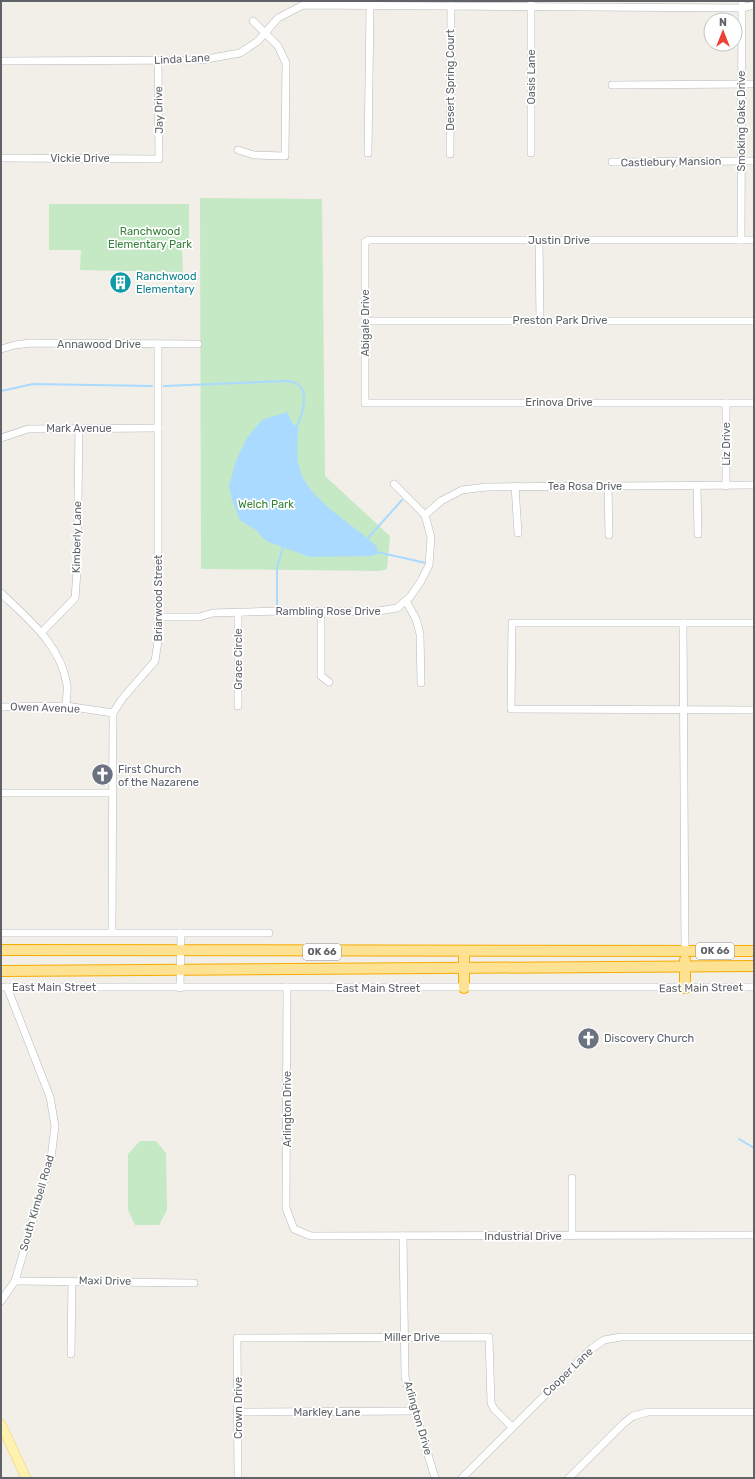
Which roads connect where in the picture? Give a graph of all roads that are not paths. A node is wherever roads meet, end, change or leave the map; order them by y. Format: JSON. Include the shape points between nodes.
{"nodes":[{"id":1,"x":406,"y":4,"type":"edge"},
{"id":2,"x":531,"y":4,"type":"edge"},
{"id":3,"x":742,"y":4,"type":"edge"},
{"id":4,"x":754,"y":5,"type":"edge"},
{"id":5,"x":451,"y":6,"type":"junction"},
{"id":6,"x":370,"y":7,"type":"junction"},
{"id":7,"x":253,"y":21,"type":"dead end"},
{"id":8,"x":265,"y":33,"type":"junction"},
{"id":9,"x":158,"y":60,"type":"junction"},
{"id":10,"x":1,"y":61,"type":"edge"},
{"id":11,"x":741,"y":84,"type":"junction"},
{"id":12,"x":754,"y":84,"type":"edge"},
{"id":13,"x":612,"y":86,"type":"dead end"},
{"id":14,"x":238,"y":150,"type":"dead end"},
{"id":15,"x":368,"y":153,"type":"dead end"},
{"id":16,"x":532,"y":153,"type":"dead end"},
{"id":17,"x":450,"y":154,"type":"dead end"},
{"id":18,"x":1,"y":158,"type":"edge"},
{"id":19,"x":159,"y":159,"type":"joint"},
{"id":20,"x":741,"y":161,"type":"junction"},
{"id":21,"x":754,"y":161,"type":"edge"},
{"id":22,"x":612,"y":162,"type":"dead end"},
{"id":23,"x":539,"y":240,"type":"junction"},
{"id":24,"x":741,"y":240,"type":"junction"},
{"id":25,"x":754,"y":240,"type":"edge"},
{"id":26,"x":365,"y":242,"type":"joint"},
{"id":27,"x":540,"y":320,"type":"junction"},
{"id":28,"x":365,"y":321,"type":"junction"},
{"id":29,"x":754,"y":321,"type":"edge"},
{"id":30,"x":158,"y":344,"type":"junction"},
{"id":31,"x":198,"y":344,"type":"dead end"},
{"id":32,"x":1,"y":349,"type":"edge"},
{"id":33,"x":365,"y":403,"type":"joint"},
{"id":34,"x":726,"y":403,"type":"junction"},
{"id":35,"x":754,"y":403,"type":"edge"},
{"id":36,"x":79,"y":428,"type":"junction"},
{"id":37,"x":158,"y":428,"type":"junction"},
{"id":38,"x":1,"y":438,"type":"edge"},
{"id":39,"x":394,"y":484,"type":"dead end"},
{"id":40,"x":754,"y":485,"type":"edge"},
{"id":41,"x":515,"y":486,"type":"junction"},
{"id":42,"x":608,"y":486,"type":"junction"},
{"id":43,"x":697,"y":486,"type":"junction"},
{"id":44,"x":726,"y":486,"type":"junction"},
{"id":45,"x":425,"y":515,"type":"junction"},
{"id":46,"x":518,"y":533,"type":"dead end"},
{"id":47,"x":698,"y":534,"type":"dead end"},
{"id":48,"x":609,"y":535,"type":"dead end"},
{"id":49,"x":1,"y":592,"type":"edge"},
{"id":50,"x":406,"y":601,"type":"junction"},
{"id":51,"x":238,"y":612,"type":"junction"},
{"id":52,"x":321,"y":612,"type":"junction"},
{"id":53,"x":158,"y":617,"type":"junction"},
{"id":54,"x":683,"y":623,"type":"junction"},
{"id":55,"x":754,"y":623,"type":"edge"},
{"id":56,"x":42,"y":632,"type":"junction"},
{"id":57,"x":329,"y":682,"type":"dead end"},
{"id":58,"x":421,"y":682,"type":"dead end"},
{"id":59,"x":66,"y":706,"type":"junction"},
{"id":60,"x":238,"y":706,"type":"dead end"},
{"id":61,"x":1,"y":707,"type":"edge"},
{"id":62,"x":683,"y":710,"type":"junction"},
{"id":63,"x":754,"y":710,"type":"edge"},
{"id":64,"x":113,"y":713,"type":"junction"},
{"id":65,"x":1,"y":793,"type":"edge"},
{"id":66,"x":113,"y":793,"type":"junction"},
{"id":67,"x":112,"y":932,"type":"junction"},
{"id":68,"x":1,"y":933,"type":"edge"},
{"id":69,"x":181,"y":933,"type":"junction"},
{"id":70,"x":269,"y":933,"type":"dead end"},
{"id":71,"x":1,"y":950,"type":"edge"},
{"id":72,"x":180,"y":951,"type":"junction"},
{"id":73,"x":754,"y":951,"type":"edge"},
{"id":74,"x":464,"y":952,"type":"junction"},
{"id":75,"x":685,"y":952,"type":"junction"},
{"id":76,"x":685,"y":966,"type":"junction"},
{"id":77,"x":754,"y":966,"type":"edge"},
{"id":78,"x":464,"y":968,"type":"junction"},
{"id":79,"x":180,"y":970,"type":"junction"},
{"id":80,"x":1,"y":971,"type":"edge"},
{"id":81,"x":4,"y":987,"type":"edge"},
{"id":82,"x":287,"y":987,"type":"junction"},
{"id":83,"x":754,"y":987,"type":"edge"},
{"id":84,"x":180,"y":988,"type":"junction"},
{"id":85,"x":464,"y":988,"type":"junction"},
{"id":86,"x":685,"y":988,"type":"junction"},
{"id":87,"x":572,"y":1178,"type":"dead end"},
{"id":88,"x":294,"y":1229,"type":"joint"},
{"id":89,"x":403,"y":1236,"type":"junction"},
{"id":90,"x":572,"y":1236,"type":"junction"},
{"id":91,"x":754,"y":1236,"type":"edge"},
{"id":92,"x":15,"y":1281,"type":"junction"},
{"id":93,"x":72,"y":1281,"type":"junction"},
{"id":94,"x":194,"y":1283,"type":"dead end"},
{"id":95,"x":1,"y":1301,"type":"edge"},
{"id":96,"x":404,"y":1337,"type":"junction"},
{"id":97,"x":754,"y":1337,"type":"edge"},
{"id":98,"x":237,"y":1338,"type":"joint"},
{"id":99,"x":71,"y":1354,"type":"dead end"},
{"id":100,"x":415,"y":1411,"type":"junction"},
{"id":101,"x":238,"y":1412,"type":"junction"},
{"id":102,"x":754,"y":1412,"type":"edge"},
{"id":103,"x":1,"y":1424,"type":"edge"},
{"id":104,"x":512,"y":1427,"type":"junction"},
{"id":105,"x":26,"y":1478,"type":"edge"},
{"id":106,"x":238,"y":1478,"type":"edge"},
{"id":107,"x":435,"y":1478,"type":"edge"},
{"id":108,"x":462,"y":1478,"type":"edge"},
{"id":109,"x":569,"y":1478,"type":"edge"}],
"edges":[{"from":1,"to":5,"type":"street","name":"Linda Lane"},
{"from":1,"to":6,"type":"street","name":"Linda Lane"},
{"from":2,"to":3,"type":"street","name":"Linda Lane"},
{"from":2,"to":5,"type":"street","name":"Linda Lane"},
{"from":2,"to":16,"type":"street","name":"Oasis Lane"},
{"from":3,"to":4,"type":"street","name":"Linda Lane"},
{"from":3,"to":11,"type":"street","name":"Smoking Oaks Drive"},
{"from":5,"to":17,"type":"street","name":"Desert Spring Court"},
{"from":6,"to":8,"type":"street","name":"Linda Lane","via":[[302,5],[278,18]]},
{"from":6,"to":15,"type":"street"},
{"from":7,"to":8,"type":"street"},
{"from":8,"to":9,"type":"street","name":"Linda Lane","via":[[240,53],[200,60]]},
{"from":8,"to":14,"type":"street","via":[[278,46],[286,63],[285,156],[254,155]]},
{"from":9,"to":10,"type":"street","name":"Linda Lane"},
{"from":9,"to":19,"type":"street","name":"Jay Drive"},
{"from":11,"to":12,"type":"street"},
{"from":11,"to":13,"type":"street"},
{"from":11,"to":20,"type":"street","name":"Smoking Oaks Drive"},
{"from":18,"to":19,"type":"street","name":"Vickie Drive"},
{"from":20,"to":21,"type":"street","name":"Castlebury Mansion"},
{"from":20,"to":22,"type":"street","name":"Castlebury Mansion"},
{"from":20,"to":24,"type":"street","name":"Smoking Oaks Drive"},
{"from":23,"to":24,"type":"street","name":"Justin Drive"},
{"from":23,"to":26,"type":"street","name":"Justin Drive"},
{"from":23,"to":27,"type":"street"},
{"from":24,"to":25,"type":"street","name":"Justin Drive"},
{"from":26,"to":28,"type":"street","name":"Abigale Drive"},
{"from":27,"to":28,"type":"street","name":"Preston Park Drive"},
{"from":27,"to":29,"type":"street","name":"Preston Park Drive"},
{"from":28,"to":33,"type":"street","name":"Abigale Drive"},
{"from":30,"to":31,"type":"street","name":"Annawood Drive"},
{"from":30,"to":32,"type":"street","name":"Annawood Drive","via":[[32,343]]},
{"from":30,"to":37,"type":"street","name":"Briarwood Street"},
{"from":33,"to":34,"type":"street","name":"Erinova Drive"},
{"from":34,"to":35,"type":"street","name":"Erinova Drive"},
{"from":34,"to":44,"type":"street","name":"Liz Drive"},
{"from":36,"to":37,"type":"street","name":"Mark Avenue"},
{"from":36,"to":38,"type":"street","name":"Mark Avenue","via":[[28,429]]},
{"from":36,"to":56,"type":"street","name":"Kimberly Lane","via":[[75,598]]},
{"from":37,"to":53,"type":"street","name":"Briarwood Street"},
{"from":39,"to":45,"type":"street","name":"Rambling Rose Drive"},
{"from":40,"to":44,"type":"street","name":"Tea Rosa Drive"},
{"from":41,"to":42,"type":"street","name":"Tea Rosa Drive"},
{"from":41,"to":45,"type":"street","name":"Tea Rosa Drive","via":[[462,490],[441,501]]},
{"from":41,"to":46,"type":"street"},
{"from":42,"to":43,"type":"street","name":"Tea Rosa Drive"},
{"from":42,"to":48,"type":"street"},
{"from":43,"to":44,"type":"street","name":"Tea Rosa Drive"},
{"from":43,"to":47,"type":"street"},
{"from":45,"to":50,"type":"street","name":"Rambling Rose Drive","via":[[431,537],[429,566]]},
{"from":49,"to":56,"type":"street"},
{"from":50,"to":52,"type":"street","name":"Rambling Rose Drive","via":[[397,608],[387,610]]},
{"from":50,"to":58,"type":"street","via":[[416,619],[420,634]]},
{"from":51,"to":52,"type":"street","name":"Rambling Rose Drive"},
{"from":51,"to":53,"type":"street","name":"Rambling Rose Drive","via":[[213,613],[199,617]]},
{"from":51,"to":60,"type":"street","name":"Grace Circle"},
{"from":52,"to":57,"type":"street","via":[[321,676]]},
{"from":53,"to":64,"type":"street","name":"Briarwood Street","via":[[158,641],[154,660]]},
{"from":54,"to":55,"type":"street"},
{"from":54,"to":62,"type":"street"},
{"from":54,"to":62,"type":"street","via":[[512,623],[511,701],[511,709]]},
{"from":56,"to":59,"type":"street","via":[[60,659],[67,685]]},
{"from":59,"to":61,"type":"street","name":"Owen Avenue"},
{"from":59,"to":64,"type":"street","name":"Owen Avenue"},
{"from":62,"to":63,"type":"street"},
{"from":62,"to":75,"type":"street"},
{"from":64,"to":66,"type":"street"},
{"from":65,"to":66,"type":"street"},
{"from":66,"to":67,"type":"street"},
{"from":67,"to":68,"type":"street"},
{"from":67,"to":69,"type":"street"},
{"from":69,"to":70,"type":"street"},
{"from":69,"to":72,"type":"street"},
{"from":71,"to":72,"type":"highway","number":"OK 66"},
{"from":72,"to":74,"type":"highway","number":"OK 66"},
{"from":72,"to":79,"type":"street"},
{"from":73,"to":75,"type":"highway","number":"OK 66"},
{"from":74,"to":75,"type":"highway","number":"OK 66"},
{"from":74,"to":78,"type":"highway"},
{"from":75,"to":76,"type":"highway"},
{"from":76,"to":77,"type":"highway","name":"East Main Street","number":"OK 66"},
{"from":76,"to":78,"type":"highway","name":"East Main Street","number":"OK 66"},
{"from":76,"to":86,"type":"highway"},
{"from":78,"to":79,"type":"highway","name":"East Main Street","number":"OK 66"},
{"from":78,"to":85,"type":"highway"},
{"from":79,"to":80,"type":"highway","name":"East Main Street","number":"OK 66"},
{"from":79,"to":84,"type":"street"},
{"from":81,"to":84,"type":"street","name":"East Main Street"},
{"from":81,"to":92,"type":"street","name":"South Kimbell Road","via":[[50,1097],[55,1126],[51,1158]]},
{"from":82,"to":84,"type":"street","name":"East Main Street"},
{"from":82,"to":85,"type":"street","name":"East Main Street"},
{"from":82,"to":88,"type":"street","name":"Arlington Drive","via":[[286,1208]]},
{"from":83,"to":86,"type":"street","name":"East Main Street"},
{"from":85,"to":86,"type":"street","name":"East Main Street"},
{"from":87,"to":90,"type":"street"},
{"from":88,"to":89,"type":"street","name":"Industrial Drive","via":[[311,1236]]},
{"from":89,"to":90,"type":"street","name":"Industrial Drive"},
{"from":89,"to":96,"type":"street","name":"Arlington Drive"},
{"from":90,"to":91,"type":"street","name":"Industrial Drive"},
{"from":92,"to":93,"type":"street","name":"Maxi Drive"},
{"from":92,"to":95,"type":"street","name":"South Kimbell Road"},
{"from":93,"to":94,"type":"street","name":"Maxi Drive"},
{"from":93,"to":99,"type":"street"},
{"from":96,"to":98,"type":"street","name":"Miller Drive"},
{"from":96,"to":100,"type":"street","name":"Arlington Drive","via":[[405,1377]]},
{"from":96,"to":104,"type":"street","name":"Miller Drive","via":[[489,1337],[491,1403]]},
{"from":97,"to":104,"type":"street","name":"Cooper Lane","via":[[621,1337],[604,1340],[591,1349]]},
{"from":98,"to":101,"type":"street","name":"Crown Drive"},
{"from":100,"to":101,"type":"street","name":"Markley Lane"},
{"from":100,"to":107,"type":"street","name":"Arlington Drive"},
{"from":101,"to":106,"type":"street","name":"Crown Drive"},
{"from":102,"to":109,"type":"street","via":[[648,1412],[634,1416]]},
{"from":103,"to":105,"type":"main road"},
{"from":104,"to":108,"type":"street","name":"Cooper Lane"}]}
